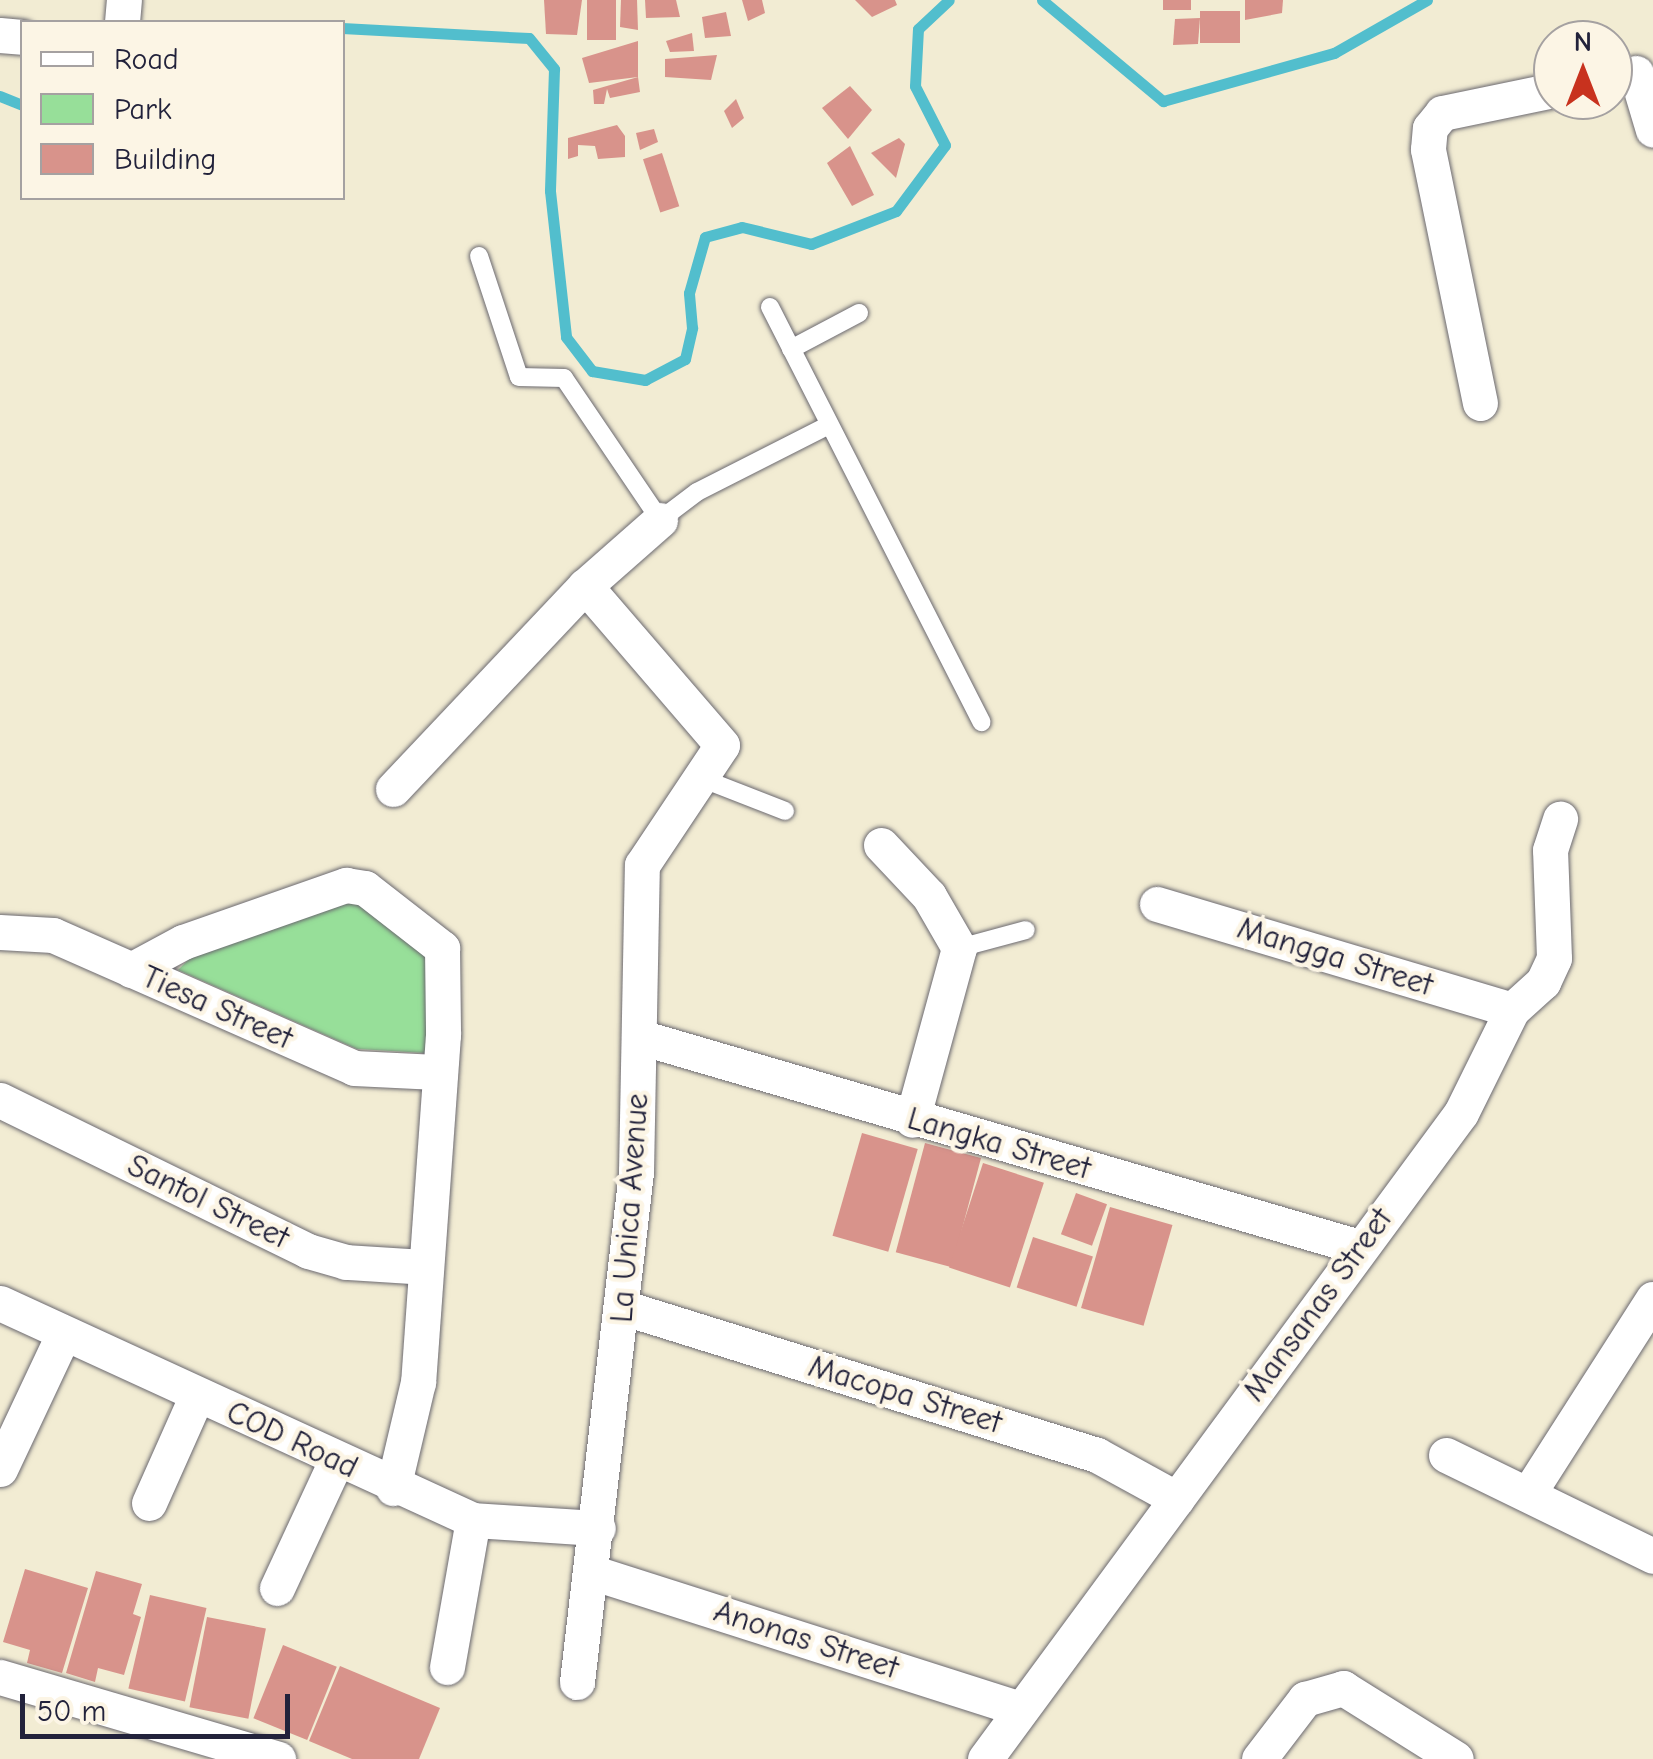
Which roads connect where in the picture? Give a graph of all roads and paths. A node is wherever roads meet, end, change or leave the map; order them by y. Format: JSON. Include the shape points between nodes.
{"nodes":[{"id":1,"x":1634,"y":73,"type":"edge"},
{"id":2,"x":1533,"y":94,"type":"edge"},
{"id":3,"x":1653,"y":130,"type":"edge"},
{"id":4,"x":479,"y":256,"type":"dead end"},
{"id":5,"x":770,"y":307,"type":"dead end"},
{"id":6,"x":858,"y":313,"type":"dead end"},
{"id":7,"x":791,"y":348,"type":"junction"},
{"id":8,"x":1480,"y":403,"type":"dead end"},
{"id":9,"x":829,"y":426,"type":"junction"},
{"id":10,"x":660,"y":520,"type":"junction"},
{"id":11,"x":585,"y":586,"type":"junction"},
{"id":12,"x":981,"y":722,"type":"dead end"},
{"id":13,"x":712,"y":767,"type":"junction"},
{"id":14,"x":393,"y":790,"type":"dead end"},
{"id":15,"x":785,"y":812,"type":"dead end"},
{"id":16,"x":1560,"y":819,"type":"dead end"},
{"id":17,"x":880,"y":845,"type":"dead end"},
{"id":18,"x":1157,"y":904,"type":"dead end"},
{"id":19,"x":1026,"y":930,"type":"dead end"},
{"id":20,"x":0,"y":932,"type":"edge"},
{"id":21,"x":959,"y":948,"type":"junction"},
{"id":22,"x":131,"y":970,"type":"junction"},
{"id":23,"x":1512,"y":1010,"type":"junction"},
{"id":24,"x":640,"y":1037,"type":"junction"},
{"id":25,"x":437,"y":1072,"type":"junction"},
{"id":26,"x":0,"y":1100,"type":"edge"},
{"id":27,"x":912,"y":1120,"type":"junction"},
{"id":28,"x":1359,"y":1247,"type":"junction"},
{"id":29,"x":426,"y":1266,"type":"junction"},
{"id":30,"x":1653,"y":1299,"type":"edge"},
{"id":31,"x":0,"y":1303,"type":"edge"},
{"id":32,"x":625,"y":1308,"type":"junction"},
{"id":33,"x":64,"y":1333,"type":"junction"},
{"id":34,"x":197,"y":1395,"type":"junction"},
{"id":35,"x":1446,"y":1455,"type":"dead end"},
{"id":36,"x":336,"y":1461,"type":"junction"},
{"id":37,"x":0,"y":1469,"type":"edge"},
{"id":38,"x":393,"y":1488,"type":"junction"},
{"id":39,"x":1530,"y":1491,"type":"junction"},
{"id":40,"x":1177,"y":1500,"type":"junction"},
{"id":41,"x":149,"y":1503,"type":"dead end"},
{"id":42,"x":473,"y":1520,"type":"junction"},
{"id":43,"x":598,"y":1528,"type":"junction"},
{"id":44,"x":1653,"y":1556,"type":"edge"},
{"id":45,"x":591,"y":1572,"type":"junction"},
{"id":46,"x":277,"y":1588,"type":"dead end"},
{"id":47,"x":447,"y":1667,"type":"dead end"},
{"id":48,"x":0,"y":1678,"type":"edge"},
{"id":49,"x":577,"y":1682,"type":"dead end"},
{"id":50,"x":1021,"y":1708,"type":"junction"},
{"id":51,"x":278,"y":1759,"type":"edge"},
{"id":52,"x":985,"y":1759,"type":"edge"},
{"id":53,"x":1259,"y":1759,"type":"edge"},
{"id":54,"x":1456,"y":1759,"type":"edge"}],
"edges":[{"from":1,"to":3,"type":"street"},
{"from":2,"to":8,"type":"street","via":[[1442,113],[1430,128],[1428,149]]},
{"from":4,"to":10,"type":"lane","via":[[519,377],[564,378]]},
{"from":5,"to":7,"type":"lane"},
{"from":6,"to":7,"type":"lane"},
{"from":7,"to":9,"type":"lane"},
{"from":9,"to":10,"type":"lane","via":[[697,492]]},
{"from":9,"to":12,"type":"lane"},
{"from":10,"to":11,"type":"street"},
{"from":11,"to":13,"type":"street","via":[[718,736]]},
{"from":11,"to":14,"type":"street"},
{"from":13,"to":15,"type":"lane"},
{"from":13,"to":24,"type":"street","name":"La Unica Avenue","via":[[642,865]]},
{"from":16,"to":23,"type":"street","name":"Mansanas Street","via":[[1550,850],[1554,958],[1543,982]]},
{"from":17,"to":21,"type":"street","via":[[929,896]]},
{"from":18,"to":23,"type":"street","name":"Mangga Street"},
{"from":19,"to":21,"type":"lane"},
{"from":20,"to":22,"type":"street","name":"Tiesa Street","via":[[54,935]]},
{"from":21,"to":27,"type":"street"},
{"from":22,"to":25,"type":"street","name":"Tiesa Street","via":[[354,1068]]},
{"from":22,"to":25,"type":"street","via":[[198,936],[346,885],[365,888],[442,948]]},
{"from":23,"to":28,"type":"street","name":"Mansanas Street","via":[[1460,1114]]},
{"from":24,"to":27,"type":"street","name":"Langka Street"},
{"from":24,"to":32,"type":"street","name":"La Unica Avenue"},
{"from":25,"to":29,"type":"street"},
{"from":26,"to":29,"type":"street","name":"Santol Street","via":[[308,1251],[346,1262]]},
{"from":27,"to":28,"type":"street","name":"Langka Street"},
{"from":28,"to":40,"type":"street","name":"Mansanas Street"},
{"from":29,"to":38,"type":"street","via":[[418,1382]]},
{"from":30,"to":39,"type":"street"},
{"from":31,"to":33,"type":"street","name":"COD Road"},
{"from":32,"to":40,"type":"street","name":"Macopa Street","via":[[1097,1455]]},
{"from":32,"to":43,"type":"street","name":"La Unica Avenue"},
{"from":33,"to":34,"type":"street","name":"COD Road"},
{"from":33,"to":37,"type":"street"},
{"from":34,"to":36,"type":"street","name":"COD Road"},
{"from":34,"to":41,"type":"street"},
{"from":35,"to":39,"type":"street"},
{"from":36,"to":38,"type":"street","name":"COD Road"},
{"from":36,"to":46,"type":"street"},
{"from":38,"to":42,"type":"street","name":"COD Road"},
{"from":39,"to":44,"type":"street"},
{"from":40,"to":50,"type":"street","name":"Mansanas Street"},
{"from":42,"to":43,"type":"street","name":"COD Road"},
{"from":42,"to":47,"type":"street"},
{"from":43,"to":45,"type":"street","name":"La Unica Avenue"},
{"from":45,"to":49,"type":"street","name":"La Unica Avenue"},
{"from":45,"to":50,"type":"street","name":"Anonas Street"},
{"from":48,"to":51,"type":"street"},
{"from":50,"to":52,"type":"street","name":"Mansanas Street"},
{"from":53,"to":54,"type":"street","via":[[1304,1699],[1344,1688]]}]}
